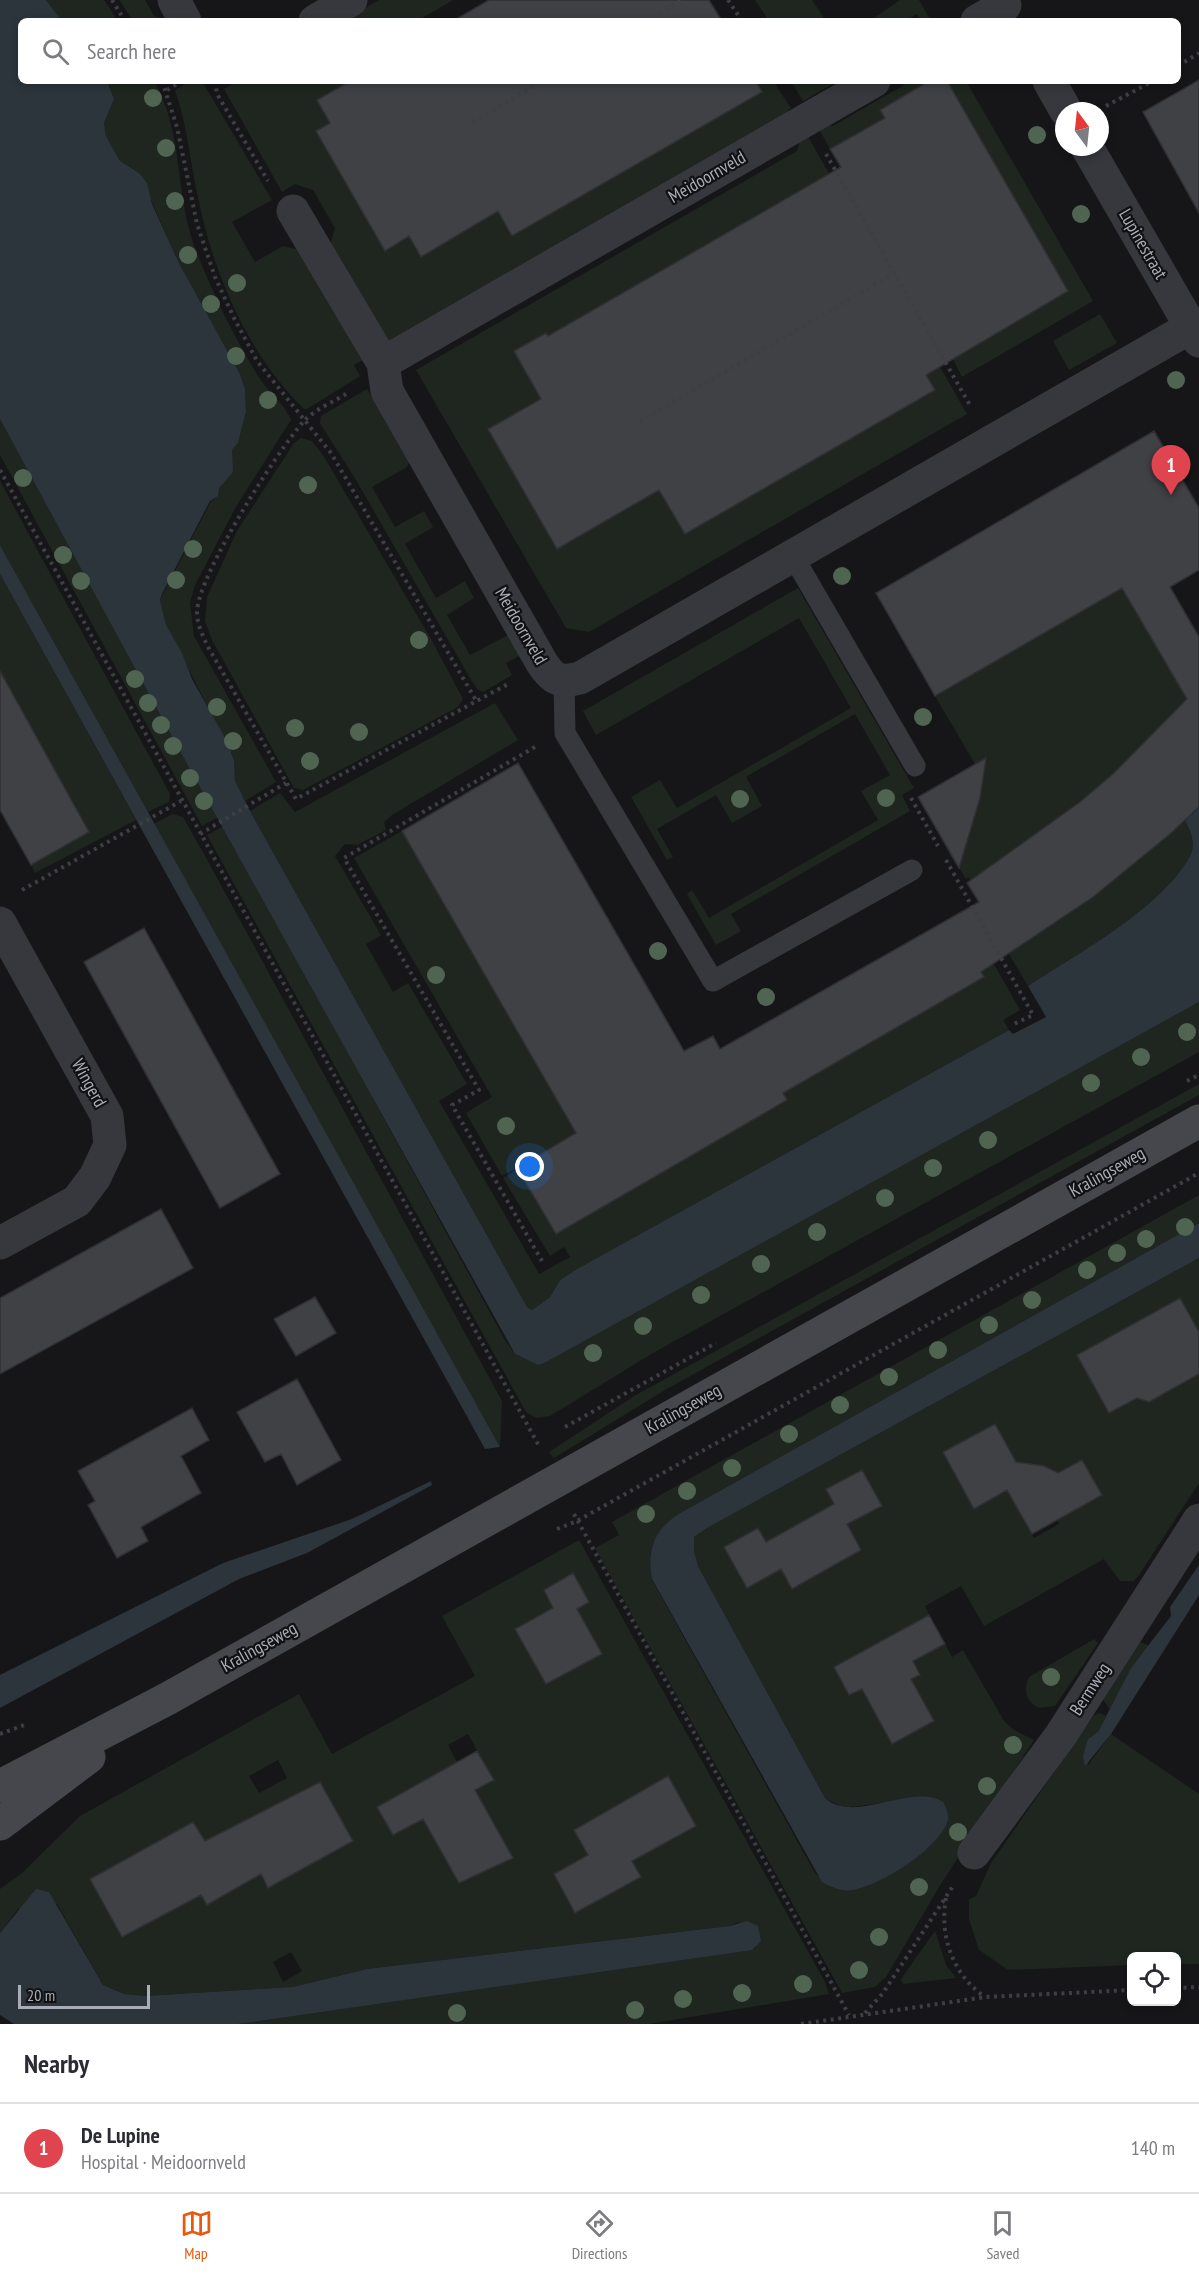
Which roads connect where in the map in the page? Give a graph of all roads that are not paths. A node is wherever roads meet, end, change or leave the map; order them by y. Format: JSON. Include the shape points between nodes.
{"nodes":[{"id":1,"x":174,"y":0,"type":"edge"},
{"id":2,"x":351,"y":0,"type":"edge"},
{"id":3,"x":1007,"y":9,"type":"edge"},
{"id":4,"x":183,"y":18,"type":"edge"},
{"id":5,"x":320,"y":18,"type":"edge"},
{"id":6,"x":985,"y":18,"type":"edge"},
{"id":7,"x":869,"y":84,"type":"edge"},
{"id":8,"x":1051,"y":84,"type":"edge"},
{"id":9,"x":1061,"y":102,"type":"edge"},
{"id":10,"x":1092,"y":156,"type":"edge"},
{"id":11,"x":293,"y":211,"type":"road end"},
{"id":12,"x":1195,"y":334,"type":"edge"},
{"id":13,"x":384,"y":367,"type":"junction"},
{"id":14,"x":793,"y":556,"type":"junction"},
{"id":15,"x":553,"y":673,"type":"junction"},
{"id":16,"x":915,"y":766,"type":"road end"},
{"id":17,"x":912,"y":870,"type":"dead end"},
{"id":18,"x":0,"y":923,"type":"edge"},
{"id":19,"x":1199,"y":1121,"type":"edge"},
{"id":20,"x":0,"y":1243,"type":"edge"},
{"id":21,"x":1199,"y":1520,"type":"edge"},
{"id":22,"x":167,"y":1699,"type":"junction"},
{"id":23,"x":0,"y":1786,"type":"edge"},
{"id":24,"x":0,"y":1824,"type":"edge"},
{"id":25,"x":974,"y":1853,"type":"dead end"}],
"edges":[{"from":1,"to":4,"type":"street"},
{"from":2,"to":5,"type":"street"},
{"from":3,"to":6,"type":"street"},
{"from":7,"to":13,"type":"street","name":"Meidoornveld"},
{"from":8,"to":9,"type":"street"},
{"from":10,"to":12,"type":"street","name":"Lupinestraat"},
{"from":11,"to":13,"type":"street","name":"Meidoornveld"},
{"from":12,"to":14,"type":"street","via":[[992,442]]},
{"from":13,"to":15,"type":"street","name":"Meidoornveld","via":[[387,391]]},
{"from":14,"to":15,"type":"street","via":[[580,678]]},
{"from":14,"to":16,"type":"lane"},
{"from":15,"to":17,"type":"lane","via":[[566,733],[713,981]]},
{"from":18,"to":20,"type":"street","name":"Wingerd","via":[[107,1116],[110,1145],[95,1177],[77,1201]]},
{"from":19,"to":22,"type":"street","name":"Kralingseweg"},
{"from":21,"to":25,"type":"street","name":"Bermweg","via":[[1061,1735]]},
{"from":22,"to":23,"type":"street","name":"Kralingseweg"},
{"from":22,"to":24,"type":"street","name":"Kralingseweg"}]}
